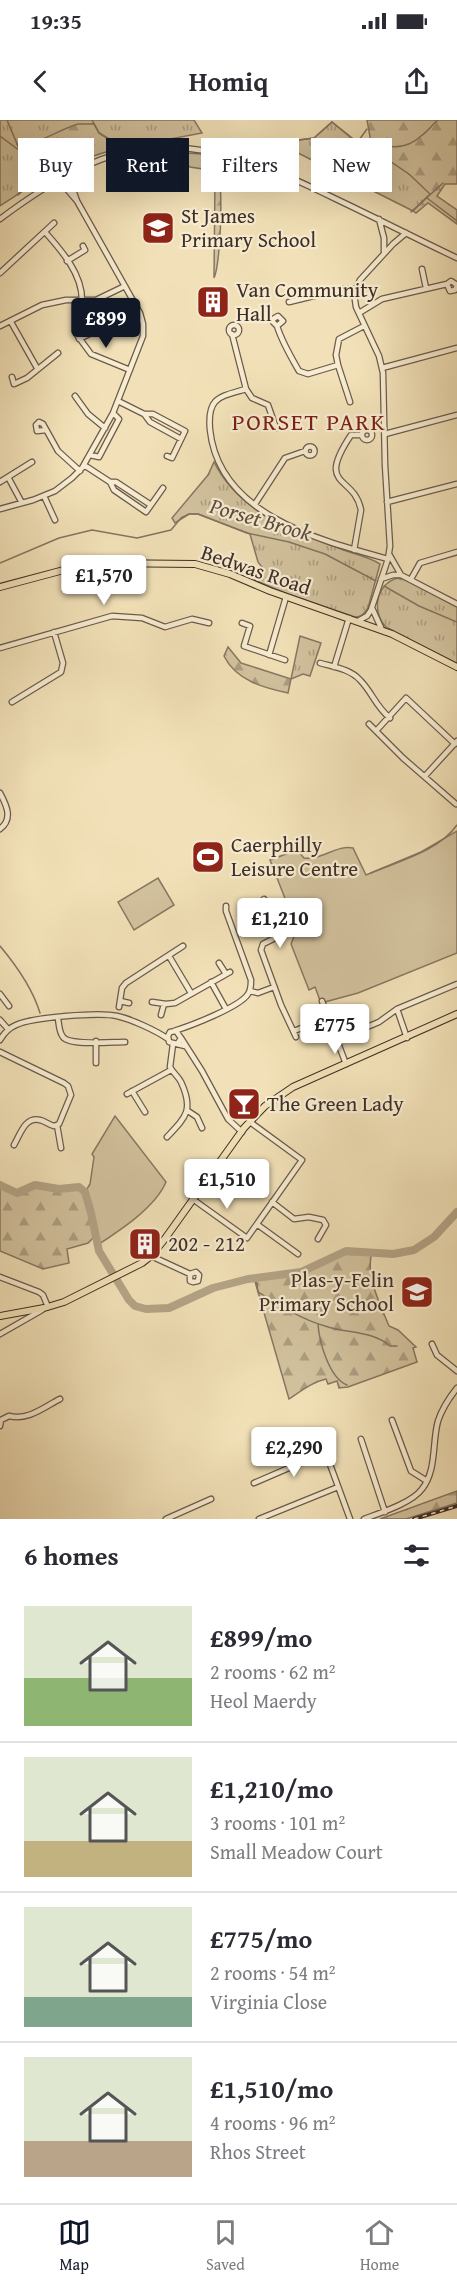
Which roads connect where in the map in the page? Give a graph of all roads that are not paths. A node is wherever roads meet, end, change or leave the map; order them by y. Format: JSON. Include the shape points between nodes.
{"nodes":[{"id":1,"x":94,"y":165,"type":"edge"},
{"id":2,"x":39,"y":192,"type":"edge"},
{"id":3,"x":69,"y":192,"type":"edge"},
{"id":4,"x":74,"y":192,"type":"edge"},
{"id":5,"x":77,"y":201,"type":"junction"},
{"id":6,"x":0,"y":219,"type":"edge"},
{"id":7,"x":379,"y":219,"type":"junction"},
{"id":8,"x":54,"y":223,"type":"dead end"},
{"id":9,"x":45,"y":232,"type":"junction"},
{"id":10,"x":406,"y":233,"type":"junction"},
{"id":11,"x":83,"y":246,"type":"dead end"},
{"id":12,"x":383,"y":254,"type":"junction"},
{"id":13,"x":457,"y":258,"type":"edge"},
{"id":14,"x":67,"y":261,"type":"junction"},
{"id":15,"x":422,"y":270,"type":"dead end"},
{"id":16,"x":0,"y":273,"type":"edge"},
{"id":17,"x":125,"y":286,"type":"junction"},
{"id":18,"x":457,"y":286,"type":"edge"},
{"id":19,"x":426,"y":288,"type":"junction"},
{"id":20,"x":354,"y":289,"type":"junction"},
{"id":21,"x":82,"y":300,"type":"junction"},
{"id":22,"x":289,"y":302,"type":"dead end"},
{"id":23,"x":359,"y":313,"type":"junction"},
{"id":24,"x":10,"y":322,"type":"junction"},
{"id":25,"x":0,"y":326,"type":"edge"},
{"id":26,"x":277,"y":326,"type":"dead end"},
{"id":27,"x":364,"y":326,"type":"junction"},
{"id":28,"x":117,"y":328,"type":"dead end"},
{"id":29,"x":232,"y":334,"type":"dead end"},
{"id":30,"x":457,"y":348,"type":"edge"},
{"id":31,"x":58,"y":353,"type":"dead end"},
{"id":32,"x":338,"y":365,"type":"junction"},
{"id":33,"x":37,"y":368,"type":"junction"},
{"id":34,"x":382,"y":368,"type":"junction"},
{"id":35,"x":130,"y":370,"type":"junction"},
{"id":36,"x":12,"y":377,"type":"dead end"},
{"id":37,"x":246,"y":389,"type":"junction"},
{"id":38,"x":75,"y":396,"type":"dead end"},
{"id":39,"x":118,"y":401,"type":"junction"},
{"id":40,"x":350,"y":402,"type":"dead end"},
{"id":41,"x":113,"y":413,"type":"junction"},
{"id":42,"x":144,"y":414,"type":"junction"},
{"id":43,"x":457,"y":415,"type":"edge"},
{"id":44,"x":105,"y":428,"type":"junction"},
{"id":45,"x":276,"y":428,"type":"dead end"},
{"id":46,"x":46,"y":430,"type":"dead end"},
{"id":47,"x":384,"y":434,"type":"junction"},
{"id":48,"x":362,"y":435,"type":"dead end"},
{"id":49,"x":181,"y":439,"type":"junction"},
{"id":50,"x":305,"y":451,"type":"dead end"},
{"id":51,"x":90,"y":455,"type":"junction"},
{"id":52,"x":167,"y":456,"type":"dead end"},
{"id":53,"x":32,"y":462,"type":"dead end"},
{"id":54,"x":84,"y":465,"type":"junction"},
{"id":55,"x":80,"y":471,"type":"junction"},
{"id":56,"x":8,"y":477,"type":"junction"},
{"id":57,"x":0,"y":482,"type":"edge"},
{"id":58,"x":457,"y":484,"type":"edge"},
{"id":59,"x":163,"y":488,"type":"dead end"},
{"id":60,"x":44,"y":496,"type":"junction"},
{"id":61,"x":387,"y":502,"type":"junction"},
{"id":62,"x":22,"y":503,"type":"junction"},
{"id":63,"x":255,"y":504,"type":"junction"},
{"id":64,"x":0,"y":509,"type":"edge"},
{"id":65,"x":55,"y":520,"type":"dead end"},
{"id":66,"x":354,"y":550,"type":"junction"},
{"id":67,"x":457,"y":552,"type":"edge"},
{"id":68,"x":388,"y":557,"type":"junction"},
{"id":69,"x":401,"y":575,"type":"junction"},
{"id":70,"x":381,"y":579,"type":"junction"},
{"id":71,"x":411,"y":579,"type":"junction"},
{"id":72,"x":0,"y":587,"type":"edge"},
{"id":73,"x":286,"y":597,"type":"junction"},
{"id":74,"x":457,"y":604,"type":"edge"},
{"id":75,"x":372,"y":608,"type":"junction"},
{"id":76,"x":207,"y":615,"type":"dead end"},
{"id":77,"x":349,"y":618,"type":"junction"},
{"id":78,"x":358,"y":621,"type":"junction"},
{"id":79,"x":242,"y":623,"type":"dead end"},
{"id":80,"x":382,"y":630,"type":"junction"},
{"id":81,"x":54,"y":632,"type":"junction"},
{"id":82,"x":0,"y":648,"type":"edge"},
{"id":83,"x":269,"y":655,"type":"junction"},
{"id":84,"x":285,"y":660,"type":"dead end"},
{"id":85,"x":320,"y":663,"type":"dead end"},
{"id":86,"x":334,"y":667,"type":"junction"},
{"id":87,"x":457,"y":667,"type":"edge"},
{"id":88,"x":12,"y":702,"type":"dead end"},
{"id":89,"x":390,"y":718,"type":"junction"},
{"id":90,"x":369,"y":724,"type":"dead end"},
{"id":91,"x":376,"y":731,"type":"junction"},
{"id":92,"x":456,"y":742,"type":"edge"},
{"id":93,"x":425,"y":776,"type":"junction"},
{"id":94,"x":0,"y":793,"type":"edge"},
{"id":95,"x":456,"y":804,"type":"edge"},
{"id":96,"x":0,"y":829,"type":"edge"},
{"id":97,"x":264,"y":899,"type":"dead end"},
{"id":98,"x":226,"y":906,"type":"dead end"},
{"id":99,"x":183,"y":946,"type":"dead end"},
{"id":100,"x":169,"y":956,"type":"junction"},
{"id":101,"x":219,"y":963,"type":"dead end"},
{"id":102,"x":211,"y":982,"type":"junction"},
{"id":103,"x":457,"y":984,"type":"edge"},
{"id":104,"x":274,"y":987,"type":"junction"},
{"id":105,"x":250,"y":991,"type":"junction"},
{"id":106,"x":191,"y":993,"type":"junction"},
{"id":107,"x":0,"y":994,"type":"edge"},
{"id":108,"x":322,"y":1001,"type":"dead end"},
{"id":109,"x":152,"y":1002,"type":"dead end"},
{"id":110,"x":129,"y":1003,"type":"dead end"},
{"id":111,"x":164,"y":1004,"type":"junction"},
{"id":112,"x":9,"y":1006,"type":"dead end"},
{"id":113,"x":226,"y":1009,"type":"junction"},
{"id":114,"x":397,"y":1009,"type":"junction"},
{"id":115,"x":457,"y":1014,"type":"edge"},
{"id":116,"x":161,"y":1015,"type":"dead end"},
{"id":117,"x":58,"y":1018,"type":"junction"},
{"id":118,"x":0,"y":1020,"type":"edge"},
{"id":119,"x":309,"y":1025,"type":"dead end"},
{"id":120,"x":8,"y":1029,"type":"junction"},
{"id":121,"x":161,"y":1034,"type":"junction"},
{"id":122,"x":176,"y":1037,"type":"junction"},
{"id":123,"x":407,"y":1038,"type":"junction"},
{"id":124,"x":0,"y":1040,"type":"edge"},
{"id":125,"x":336,"y":1040,"type":"junction"},
{"id":126,"x":96,"y":1041,"type":"junction"},
{"id":127,"x":125,"y":1042,"type":"dead end"},
{"id":128,"x":0,"y":1052,"type":"edge"},
{"id":129,"x":96,"y":1063,"type":"dead end"},
{"id":130,"x":346,"y":1064,"type":"junction"},
{"id":131,"x":171,"y":1070,"type":"junction"},
{"id":132,"x":188,"y":1111,"type":"junction"},
{"id":133,"x":145,"y":1112,"type":"dead end"},
{"id":134,"x":250,"y":1122,"type":"junction"},
{"id":135,"x":57,"y":1125,"type":"junction"},
{"id":136,"x":202,"y":1128,"type":"dead end"},
{"id":137,"x":242,"y":1132,"type":"junction"},
{"id":138,"x":167,"y":1137,"type":"dead end"},
{"id":139,"x":15,"y":1145,"type":"dead end"},
{"id":140,"x":61,"y":1148,"type":"dead end"},
{"id":141,"x":195,"y":1200,"type":"junction"},
{"id":142,"x":272,"y":1202,"type":"junction"},
{"id":143,"x":258,"y":1225,"type":"junction"},
{"id":144,"x":318,"y":1239,"type":"dead end"},
{"id":145,"x":298,"y":1254,"type":"dead end"},
{"id":146,"x":152,"y":1256,"type":"junction"},
{"id":147,"x":190,"y":1274,"type":"dead end"},
{"id":148,"x":0,"y":1277,"type":"edge"},
{"id":149,"x":46,"y":1308,"type":"junction"},
{"id":150,"x":3,"y":1315,"type":"edge"},
{"id":151,"x":8,"y":1330,"type":"junction"},
{"id":152,"x":0,"y":1334,"type":"edge"},
{"id":153,"x":432,"y":1344,"type":"dead end"},
{"id":154,"x":457,"y":1371,"type":"edge"},
{"id":155,"x":457,"y":1388,"type":"edge"},
{"id":156,"x":60,"y":1399,"type":"dead end"},
{"id":157,"x":392,"y":1420,"type":"dead end"},
{"id":158,"x":0,"y":1426,"type":"edge"},
{"id":159,"x":320,"y":1437,"type":"dead end"},
{"id":160,"x":361,"y":1439,"type":"dead end"},
{"id":161,"x":326,"y":1452,"type":"junction"},
{"id":162,"x":427,"y":1480,"type":"junction"},
{"id":163,"x":254,"y":1483,"type":"dead end"},
{"id":164,"x":338,"y":1487,"type":"junction"},
{"id":165,"x":211,"y":1499,"type":"dead end"},
{"id":166,"x":386,"y":1512,"type":"junction"},
{"id":167,"x":166,"y":1519,"type":"edge"},
{"id":168,"x":259,"y":1519,"type":"edge"},
{"id":169,"x":350,"y":1519,"type":"edge"},
{"id":170,"x":364,"y":1519,"type":"edge"}],
"edges":[{"from":1,"to":7,"type":"street","via":[[150,148],[202,149],[273,169]]},
{"from":2,"to":6,"type":"street"},
{"from":3,"to":5,"type":"street"},
{"from":4,"to":5,"type":"street"},
{"from":5,"to":17,"type":"street"},
{"from":7,"to":10,"type":"street"},
{"from":7,"to":12,"type":"street"},
{"from":8,"to":9,"type":"street"},
{"from":9,"to":14,"type":"street"},
{"from":9,"to":16,"type":"street"},
{"from":10,"to":12,"type":"street"},
{"from":10,"to":13,"type":"street"},
{"from":11,"to":14,"type":"street","via":[[85,250]]},
{"from":12,"to":20,"type":"street"},
{"from":14,"to":21,"type":"street","via":[[81,285]]},
{"from":15,"to":19,"type":"street"},
{"from":17,"to":21,"type":"street","via":[[99,299]]},
{"from":17,"to":35,"type":"street","via":[[144,324]]},
{"from":18,"to":19,"type":"street","via":[[453,281]]},
{"from":19,"to":23,"type":"street","via":[[382,299]]},
{"from":20,"to":22,"type":"street"},
{"from":20,"to":23,"type":"street"},
{"from":21,"to":24,"type":"street","via":[[42,305]]},
{"from":23,"to":27,"type":"street"},
{"from":24,"to":25,"type":"street"},
{"from":24,"to":33,"type":"street"},
{"from":26,"to":32,"type":"street","via":[[303,374]]},
{"from":27,"to":32,"type":"street","via":[[339,339]]},
{"from":27,"to":34,"type":"street"},
{"from":28,"to":35,"type":"street","via":[[100,328],[78,337],[93,356]]},
{"from":29,"to":37,"type":"street"},
{"from":30,"to":34,"type":"street"},
{"from":31,"to":33,"type":"street"},
{"from":32,"to":40,"type":"street"},
{"from":33,"to":36,"type":"street","via":[[14,384]]},
{"from":34,"to":47,"type":"street"},
{"from":35,"to":39,"type":"street"},
{"from":37,"to":45,"type":"street","via":[[252,399],[270,409]]},
{"from":37,"to":63,"type":"street","via":[[213,402],[210,430],[216,458],[230,482]]},
{"from":38,"to":44,"type":"street"},
{"from":39,"to":41,"type":"street"},
{"from":39,"to":42,"type":"street"},
{"from":41,"to":44,"type":"street"},
{"from":41,"to":51,"type":"street","via":[[119,419],[99,457]]},
{"from":42,"to":49,"type":"street","via":[[150,422]]},
{"from":42,"to":49,"type":"street","via":[[153,414],[185,431]]},
{"from":43,"to":47,"type":"street"},
{"from":44,"to":51,"type":"street"},
{"from":46,"to":55,"type":"street","via":[[61,454]]},
{"from":47,"to":61,"type":"street"},
{"from":48,"to":66,"type":"street","via":[[351,435],[335,467],[337,477],[360,504]]},
{"from":49,"to":52,"type":"street","via":[[172,458]]},
{"from":50,"to":63,"type":"street","via":[[285,458]]},
{"from":51,"to":54,"type":"street"},
{"from":53,"to":56,"type":"street"},
{"from":54,"to":55,"type":"street"},
{"from":54,"to":59,"type":"street","via":[[151,506]]},
{"from":55,"to":60,"type":"street"},
{"from":56,"to":57,"type":"street"},
{"from":56,"to":62,"type":"street"},
{"from":58,"to":61,"type":"street"},
{"from":60,"to":62,"type":"street"},
{"from":60,"to":65,"type":"street"},
{"from":61,"to":68,"type":"street"},
{"from":62,"to":64,"type":"street"},
{"from":63,"to":66,"type":"street","via":[[302,531]]},
{"from":66,"to":68,"type":"street"},
{"from":67,"to":71,"type":"street","via":[[420,562]]},
{"from":68,"to":69,"type":"street"},
{"from":68,"to":70,"type":"street"},
{"from":69,"to":70,"type":"street"},
{"from":69,"to":71,"type":"street"},
{"from":70,"to":75,"type":"street"},
{"from":71,"to":74,"type":"street"},
{"from":72,"to":73,"type":"main road","name":"Bedwas Road","via":[[87,565],[180,563],[230,574]]},
{"from":73,"to":77,"type":"main road","name":"Bedwas Road"},
{"from":73,"to":83,"type":"street"},
{"from":75,"to":78,"type":"street"},
{"from":75,"to":80,"type":"street"},
{"from":76,"to":81,"type":"street","via":[[207,622],[188,619],[165,627],[142,618],[112,616]]},
{"from":77,"to":78,"type":"main road","name":"Bedwas Road"},
{"from":77,"to":86,"type":"street"},
{"from":78,"to":80,"type":"main road","name":"Bedwas Road"},
{"from":79,"to":83,"type":"street","via":[[250,626],[244,646]]},
{"from":80,"to":87,"type":"main road","name":"Bedwas Road"},
{"from":81,"to":82,"type":"street"},
{"from":81,"to":88,"type":"street","via":[[63,663],[61,672]]},
{"from":83,"to":84,"type":"street"},
{"from":85,"to":86,"type":"street"},
{"from":86,"to":89,"type":"street","via":[[360,680],[375,704]]},
{"from":89,"to":91,"type":"street"},
{"from":89,"to":92,"type":"street","via":[[406,698]]},
{"from":90,"to":91,"type":"street"},
{"from":91,"to":93,"type":"street"},
{"from":92,"to":93,"type":"street"},
{"from":93,"to":95,"type":"street"},
{"from":94,"to":96,"type":"street","via":[[8,811],[7,821]]},
{"from":97,"to":104,"type":"street","via":[[277,936],[261,948]]},
{"from":98,"to":105,"type":"street"},
{"from":99,"to":100,"type":"street"},
{"from":100,"to":106,"type":"street"},
{"from":100,"to":110,"type":"street","via":[[126,983],[120,1004]]},
{"from":101,"to":102,"type":"street","via":[[228,973]]},
{"from":102,"to":106,"type":"street"},
{"from":102,"to":113,"type":"street"},
{"from":103,"to":114,"type":"street"},
{"from":104,"to":105,"type":"street","via":[[258,993]]},
{"from":104,"to":119,"type":"street","via":[[295,1034]]},
{"from":105,"to":113,"type":"street"},
{"from":106,"to":111,"type":"street","via":[[175,1003]]},
{"from":107,"to":112,"type":"street"},
{"from":108,"to":125,"type":"street"},
{"from":109,"to":111,"type":"street"},
{"from":111,"to":116,"type":"street"},
{"from":113,"to":122,"type":"street"},
{"from":114,"to":123,"type":"street"},
{"from":114,"to":125,"type":"street","via":[[379,1022]]},
{"from":115,"to":123,"type":"main road"},
{"from":117,"to":120,"type":"street"},
{"from":117,"to":121,"type":"street","via":[[117,1016]]},
{"from":117,"to":126,"type":"street","via":[[61,1034],[67,1041]]},
{"from":118,"to":120,"type":"street"},
{"from":120,"to":124,"type":"street"},
{"from":121,"to":122,"type":"street"},
{"from":121,"to":122,"type":"street","via":[[168,1039]]},
{"from":122,"to":131,"type":"street","via":[[170,1056]]},
{"from":122,"to":137,"type":"street","via":[[188,1047],[228,1119]]},
{"from":123,"to":130,"type":"main road"},
{"from":125,"to":130,"type":"street"},
{"from":126,"to":127,"type":"street"},
{"from":126,"to":129,"type":"street"},
{"from":128,"to":135,"type":"street","via":[[68,1086],[71,1100]]},
{"from":130,"to":134,"type":"main road","via":[[284,1092]]},
{"from":131,"to":132,"type":"street","via":[[181,1082]]},
{"from":131,"to":133,"type":"street","via":[[129,1092]]},
{"from":132,"to":136,"type":"street","via":[[197,1117]]},
{"from":132,"to":138,"type":"street"},
{"from":134,"to":137,"type":"main road"},
{"from":134,"to":142,"type":"street","via":[[302,1160]]},
{"from":135,"to":139,"type":"street","via":[[32,1120]]},
{"from":135,"to":140,"type":"street"},
{"from":137,"to":141,"type":"main road"},
{"from":141,"to":143,"type":"street","via":[[247,1238]]},
{"from":141,"to":146,"type":"main road"},
{"from":142,"to":143,"type":"street"},
{"from":142,"to":144,"type":"street","via":[[294,1219],[323,1220],[326,1225]]},
{"from":143,"to":145,"type":"street"},
{"from":146,"to":147,"type":"street"},
{"from":146,"to":149,"type":"main road","via":[[80,1295]]},
{"from":148,"to":149,"type":"street","via":[[39,1292]]},
{"from":149,"to":150,"type":"main road"},
{"from":149,"to":151,"type":"street"},
{"from":150,"to":151,"type":"street"},
{"from":151,"to":152,"type":"street"},
{"from":153,"to":154,"type":"street","via":[[437,1356]]},
{"from":155,"to":162,"type":"street","via":[[440,1415]]},
{"from":156,"to":158,"type":"street","via":[[27,1416],[9,1416],[1,1420]]},
{"from":157,"to":162,"type":"street","via":[[411,1471]]},
{"from":159,"to":161,"type":"street"},
{"from":160,"to":166,"type":"street"},
{"from":161,"to":163,"type":"street"},
{"from":161,"to":164,"type":"street"},
{"from":162,"to":166,"type":"street","via":[[418,1494]]},
{"from":164,"to":168,"type":"street"},
{"from":164,"to":169,"type":"street"},
{"from":165,"to":167,"type":"street"},
{"from":166,"to":170,"type":"street"}]}
